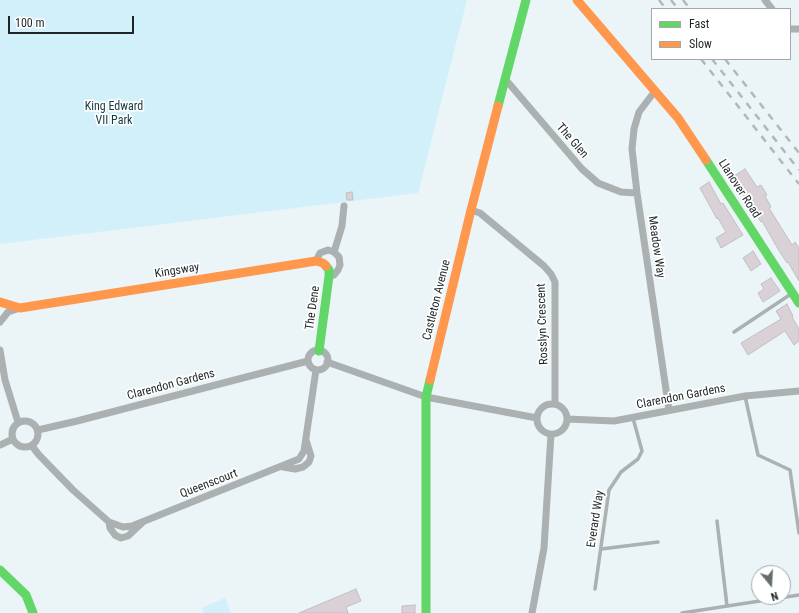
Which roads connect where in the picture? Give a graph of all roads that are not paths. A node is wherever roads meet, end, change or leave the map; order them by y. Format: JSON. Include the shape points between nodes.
{"nodes":[{"id":1,"x":526,"y":0,"type":"edge"},
{"id":2,"x":577,"y":0,"type":"edge"},
{"id":3,"x":765,"y":0,"type":"edge"},
{"id":4,"x":771,"y":8,"type":"edge"},
{"id":5,"x":506,"y":80,"type":"junction"},
{"id":6,"x":655,"y":91,"type":"junction"},
{"id":7,"x":637,"y":193,"type":"junction"},
{"id":8,"x":344,"y":206,"type":"dead end"},
{"id":9,"x":472,"y":210,"type":"junction"},
{"id":10,"x":334,"y":252,"type":"junction"},
{"id":11,"x":316,"y":261,"type":"junction"},
{"id":12,"x":330,"y":276,"type":"junction"},
{"id":13,"x":792,"y":293,"type":"junction"},
{"id":14,"x":0,"y":302,"type":"edge"},
{"id":15,"x":799,"y":303,"type":"edge"},
{"id":16,"x":20,"y":308,"type":"junction"},
{"id":17,"x":0,"y":322,"type":"edge"},
{"id":18,"x":734,"y":332,"type":"dead end"},
{"id":19,"x":0,"y":350,"type":"edge"},
{"id":20,"x":319,"y":351,"type":"junction"},
{"id":21,"x":308,"y":360,"type":"junction"},
{"id":22,"x":327,"y":362,"type":"junction"},
{"id":23,"x":316,"y":370,"type":"junction"},
{"id":24,"x":799,"y":390,"type":"edge"},
{"id":25,"x":745,"y":396,"type":"junction"},
{"id":26,"x":426,"y":397,"type":"junction"},
{"id":27,"x":555,"y":404,"type":"junction"},
{"id":28,"x":669,"y":410,"type":"junction"},
{"id":29,"x":537,"y":418,"type":"junction"},
{"id":30,"x":633,"y":418,"type":"junction"},
{"id":31,"x":567,"y":419,"type":"junction"},
{"id":32,"x":18,"y":422,"type":"junction"},
{"id":33,"x":38,"y":430,"type":"junction"},
{"id":34,"x":552,"y":434,"type":"junction"},
{"id":35,"x":13,"y":439,"type":"junction"},
{"id":36,"x":0,"y":445,"type":"edge"},
{"id":37,"x":32,"y":446,"type":"junction"},
{"id":38,"x":144,"y":521,"type":"junction"},
{"id":39,"x":717,"y":521,"type":"dead end"},
{"id":40,"x":108,"y":522,"type":"junction"},
{"id":41,"x":799,"y":533,"type":"edge"},
{"id":42,"x":658,"y":542,"type":"dead end"},
{"id":43,"x":601,"y":548,"type":"junction"},
{"id":44,"x":0,"y":570,"type":"edge"},
{"id":45,"x":595,"y":589,"type":"dead end"},
{"id":46,"x":799,"y":595,"type":"edge"},
{"id":47,"x":727,"y":606,"type":"junction"},
{"id":48,"x":33,"y":613,"type":"edge"},
{"id":49,"x":426,"y":613,"type":"edge"},
{"id":50,"x":532,"y":613,"type":"edge"},
{"id":51,"x":682,"y":613,"type":"edge"}],
"edges":[{"from":1,"to":5,"type":"street","name":"Castleton Avenue"},
{"from":2,"to":6,"type":"street","name":"Llanover Road"},
{"from":3,"to":4,"type":"street"},
{"from":5,"to":7,"type":"street","name":"The Glen","via":[[582,169],[598,183],[621,192]]},
{"from":5,"to":9,"type":"street","name":"Castleton Avenue"},
{"from":6,"to":7,"type":"street","name":"Meadow Way","via":[[639,112],[634,129],[632,149]]},
{"from":6,"to":13,"type":"street","name":"Llanover Road","via":[[678,118]]},
{"from":7,"to":28,"type":"street","name":"Meadow Way"},
{"from":8,"to":10,"type":"street","via":[[342,226]]},
{"from":9,"to":26,"type":"street","name":"Castleton Avenue"},
{"from":9,"to":27,"type":"street","name":"Rosslyn Crescent","via":[[544,266],[555,282]]},
{"from":10,"to":11,"type":"street","via":[[328,250],[320,253]]},
{"from":10,"to":12,"type":"street","name":"The Dene","via":[[339,258],[340,265],[334,275]]},
{"from":11,"to":12,"type":"street","via":[[323,263]]},
{"from":11,"to":16,"type":"street","name":"Kingsway"},
{"from":12,"to":20,"type":"street","name":"The Dene"},
{"from":13,"to":15,"type":"street","name":"Llanover Road"},
{"from":13,"to":18,"type":"lane"},
{"from":14,"to":16,"type":"street","name":"Kingsway"},
{"from":16,"to":17,"type":"street","name":"Kingsway","via":[[8,312]]},
{"from":19,"to":32,"type":"street"},
{"from":20,"to":21,"type":"street","via":[[311,353]]},
{"from":20,"to":22,"type":"street","via":[[327,356]]},
{"from":21,"to":23,"type":"street","via":[[310,366]]},
{"from":21,"to":33,"type":"street","name":"Clarendon Gardens"},
{"from":22,"to":23,"type":"street","via":[[324,368]]},
{"from":22,"to":26,"type":"street"},
{"from":23,"to":38,"type":"street","name":"Queenscourt","via":[[302,456],[299,459]]},
{"from":24,"to":25,"type":"street","name":"Clarendon Gardens"},
{"from":25,"to":28,"type":"street","name":"Clarendon Gardens"},
{"from":25,"to":41,"type":"lane","via":[[758,455],[790,470]]},
{"from":26,"to":29,"type":"street"},
{"from":26,"to":49,"type":"street","name":"Castleton Avenue"},
{"from":27,"to":29,"type":"street","via":[[541,408]]},
{"from":27,"to":31,"type":"street","via":[[564,409]]},
{"from":28,"to":30,"type":"street","name":"Clarendon Gardens"},
{"from":29,"to":34,"type":"street","via":[[542,430]]},
{"from":30,"to":31,"type":"street","name":"Clarendon Gardens","via":[[614,421]]},
{"from":30,"to":43,"type":"lane","name":"Everard Way","via":[[642,451],[638,459],[621,472],[609,490]]},
{"from":31,"to":34,"type":"street","via":[[563,429]]},
{"from":32,"to":33,"type":"street","via":[[32,422]]},
{"from":32,"to":35,"type":"street","via":[[13,430]]},
{"from":33,"to":37,"type":"street","via":[[38,439]]},
{"from":34,"to":50,"type":"street","via":[[544,548]]},
{"from":35,"to":36,"type":"street"},
{"from":35,"to":37,"type":"street","via":[[23,447]]},
{"from":37,"to":40,"type":"street","name":"Queenscourt","via":[[73,490]]},
{"from":38,"to":40,"type":"street","name":"Queenscourt","via":[[123,527]]},
{"from":38,"to":40,"type":"street","name":"Queenscourt","via":[[128,536],[121,538],[115,535]]},
{"from":39,"to":47,"type":"lane"},
{"from":42,"to":43,"type":"lane"},
{"from":43,"to":45,"type":"lane","name":"Everard Way"},
{"from":44,"to":48,"type":"street","via":[[26,594]]},
{"from":46,"to":47,"type":"lane"},
{"from":47,"to":51,"type":"lane"}]}
